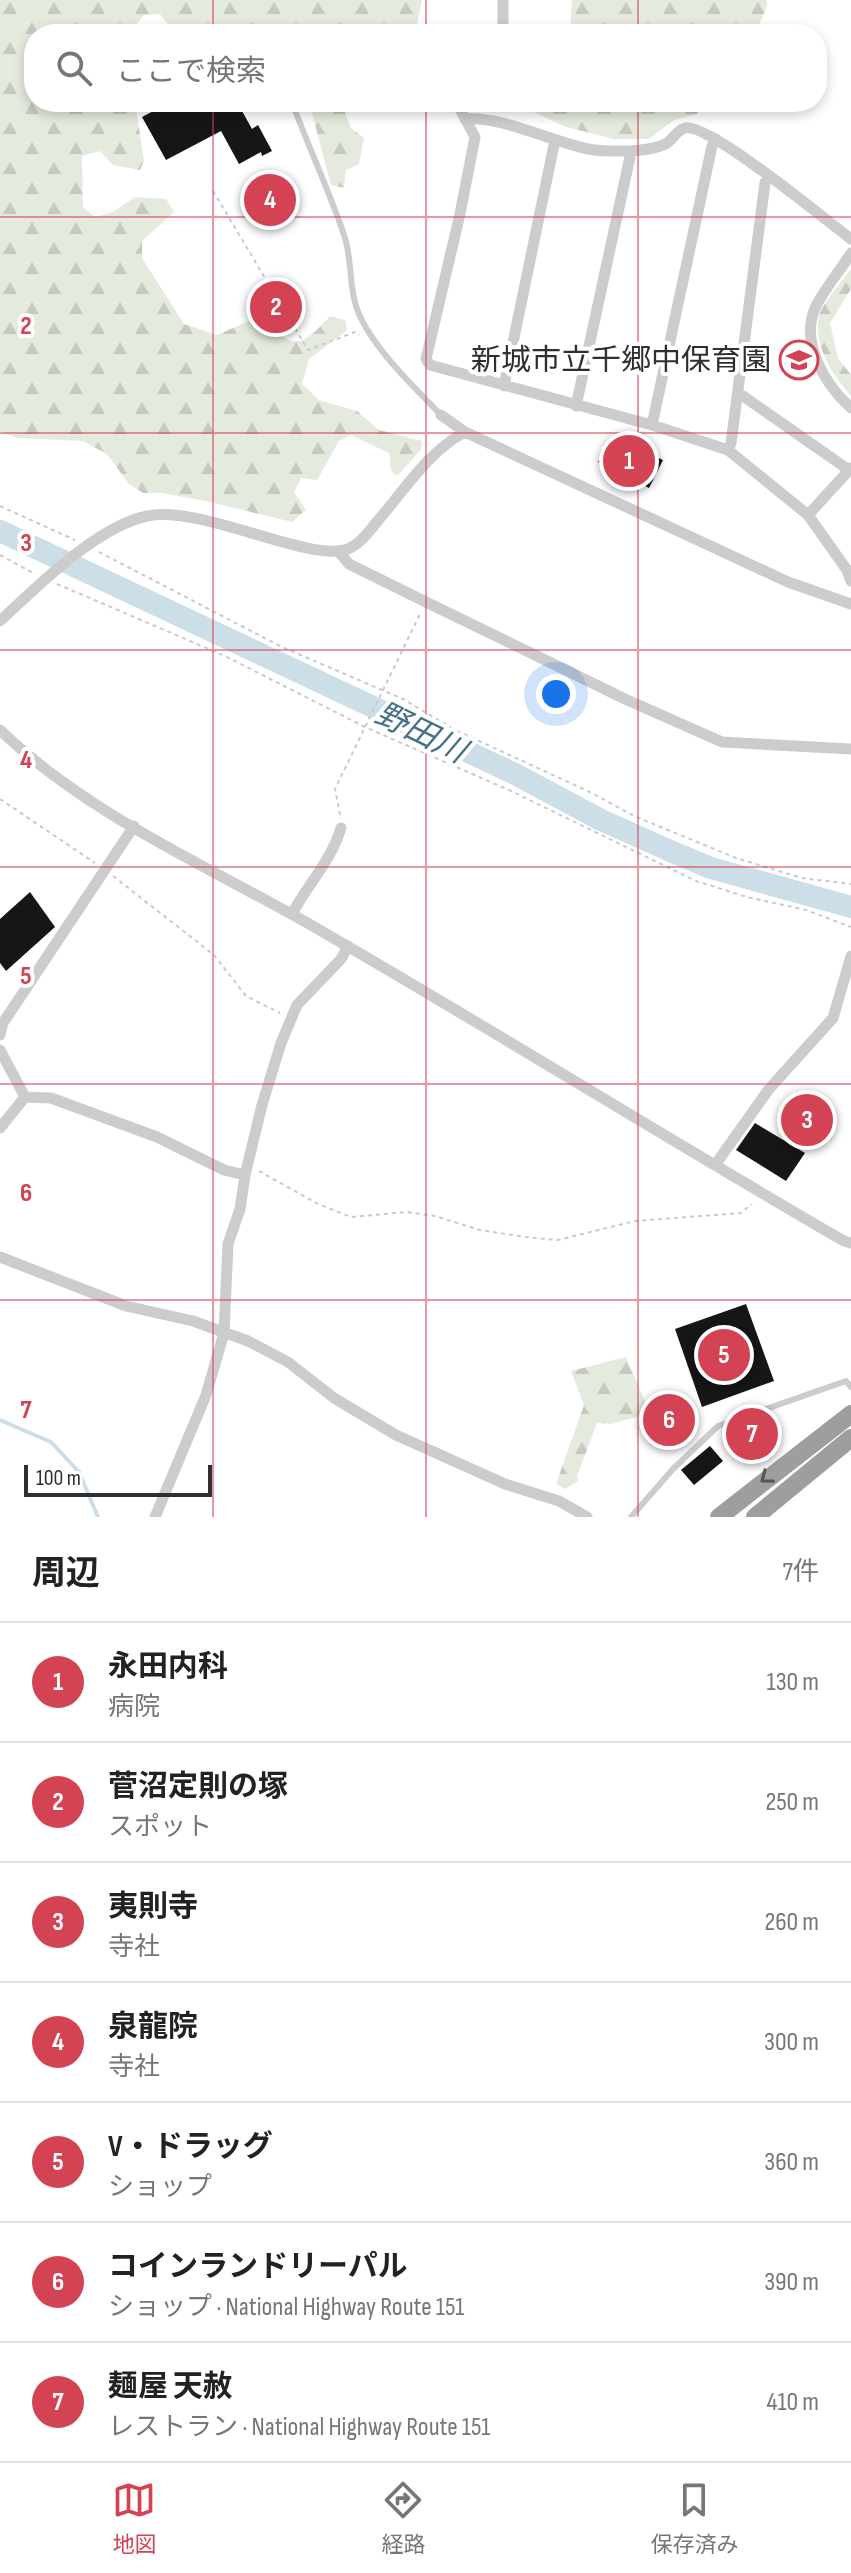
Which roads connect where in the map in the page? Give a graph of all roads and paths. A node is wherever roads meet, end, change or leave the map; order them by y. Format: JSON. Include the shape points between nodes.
{"nodes":[{"id":1,"x":503,"y":0,"type":"edge"},
{"id":2,"x":503,"y":24,"type":"edge"},
{"id":3,"x":296,"y":112,"type":"edge"},
{"id":4,"x":461,"y":112,"type":"edge"},
{"id":5,"x":465,"y":119,"type":"junction"},
{"id":6,"x":716,"y":139,"type":"junction"},
{"id":7,"x":555,"y":140,"type":"junction"},
{"id":8,"x":629,"y":151,"type":"junction"},
{"id":9,"x":768,"y":176,"type":"junction"},
{"id":10,"x":213,"y":191,"type":"dead end"},
{"id":11,"x":851,"y":239,"type":"edge"},
{"id":12,"x":851,"y":253,"type":"edge"},
{"id":13,"x":365,"y":341,"type":"dead end"},
{"id":14,"x":504,"y":386,"type":"junction"},
{"id":15,"x":737,"y":396,"type":"junction"},
{"id":16,"x":576,"y":406,"type":"junction"},
{"id":17,"x":851,"y":408,"type":"edge"},
{"id":18,"x":441,"y":415,"type":"joint"},
{"id":19,"x":652,"y":425,"type":"junction"},
{"id":20,"x":465,"y":432,"type":"junction"},
{"id":21,"x":728,"y":450,"type":"junction"},
{"id":22,"x":850,"y":469,"type":"edge"},
{"id":23,"x":0,"y":506,"type":"edge"},
{"id":24,"x":808,"y":515,"type":"junction"},
{"id":25,"x":85,"y":549,"type":"junction"},
{"id":26,"x":338,"y":551,"type":"junction"},
{"id":27,"x":0,"y":555,"type":"edge"},
{"id":28,"x":49,"y":576,"type":"junction"},
{"id":29,"x":851,"y":581,"type":"edge"},
{"id":30,"x":426,"y":602,"type":"junction"},
{"id":31,"x":851,"y":604,"type":"edge"},
{"id":32,"x":0,"y":621,"type":"edge"},
{"id":33,"x":381,"y":690,"type":"junction"},
{"id":34,"x":365,"y":727,"type":"junction"},
{"id":35,"x":0,"y":730,"type":"edge"},
{"id":36,"x":851,"y":749,"type":"edge"},
{"id":37,"x":0,"y":799,"type":"edge"},
{"id":38,"x":134,"y":826,"type":"junction"},
{"id":39,"x":341,"y":828,"type":"joint"},
{"id":40,"x":105,"y":870,"type":"junction"},
{"id":41,"x":851,"y":884,"type":"edge"},
{"id":42,"x":292,"y":914,"type":"junction"},
{"id":43,"x":851,"y":927,"type":"edge"},
{"id":44,"x":348,"y":946,"type":"junction"},
{"id":45,"x":851,"y":956,"type":"edge"},
{"id":46,"x":290,"y":1017,"type":"junction"},
{"id":47,"x":1,"y":1027,"type":"edge"},
{"id":48,"x":0,"y":1050,"type":"edge"},
{"id":49,"x":25,"y":1097,"type":"junction"},
{"id":50,"x":0,"y":1128,"type":"edge"},
{"id":51,"x":715,"y":1165,"type":"junction"},
{"id":52,"x":246,"y":1170,"type":"junction"},
{"id":53,"x":763,"y":1194,"type":"junction"},
{"id":54,"x":851,"y":1243,"type":"edge"},
{"id":55,"x":0,"y":1257,"type":"edge"},
{"id":56,"x":224,"y":1333,"type":"junction"},
{"id":57,"x":849,"y":1382,"type":"edge"},
{"id":58,"x":851,"y":1414,"type":"edge"},
{"id":59,"x":851,"y":1438,"type":"edge"},
{"id":60,"x":155,"y":1517,"type":"edge"},
{"id":61,"x":587,"y":1517,"type":"edge"},
{"id":62,"x":631,"y":1517,"type":"edge"},
{"id":63,"x":719,"y":1517,"type":"edge"},
{"id":64,"x":755,"y":1517,"type":"edge"}],
"edges":[{"from":1,"to":2,"type":"street"},
{"from":3,"to":18,"type":"lane","via":[[344,234],[359,314]]},
{"from":4,"to":5,"type":"street"},
{"from":5,"to":7,"type":"street","via":[[480,117]]},
{"from":5,"to":14,"type":"street","via":[[475,137],[426,359],[430,365]]},
{"from":6,"to":8,"type":"street","via":[[685,128],[667,143]]},
{"from":6,"to":9,"type":"street"},
{"from":6,"to":19,"type":"street"},
{"from":7,"to":8,"type":"street"},
{"from":7,"to":14,"type":"street"},
{"from":8,"to":16,"type":"street"},
{"from":9,"to":11,"type":"street"},
{"from":9,"to":15,"type":"street"},
{"from":10,"to":13,"type":"path","via":[[308,350],[355,332]]},
{"from":12,"to":17,"type":"street","via":[[812,316],[812,347],[835,392]]},
{"from":14,"to":16,"type":"street"},
{"from":15,"to":21,"type":"street"},
{"from":15,"to":22,"type":"street"},
{"from":16,"to":19,"type":"street"},
{"from":18,"to":20,"type":"street"},
{"from":19,"to":21,"type":"street"},
{"from":20,"to":26,"type":"street","via":[[438,450],[365,536]]},
{"from":20,"to":31,"type":"street","via":[[788,582]]},
{"from":21,"to":24,"type":"street"},
{"from":22,"to":24,"type":"street"},
{"from":23,"to":25,"type":"path"},
{"from":24,"to":29,"type":"street"},
{"from":25,"to":26,"type":"street","via":[[148,516],[186,515]]},
{"from":25,"to":28,"type":"street"},
{"from":25,"to":33,"type":"path"},
{"from":26,"to":30,"type":"street","via":[[349,564]]},
{"from":27,"to":28,"type":"path"},
{"from":28,"to":32,"type":"street"},
{"from":28,"to":34,"type":"path"},
{"from":30,"to":33,"type":"path"},
{"from":30,"to":36,"type":"street","via":[[722,742]]},
{"from":33,"to":34,"type":"path"},
{"from":33,"to":41,"type":"path","via":[[634,816],[736,858],[802,878]]},
{"from":34,"to":39,"type":"path","via":[[335,789]]},
{"from":34,"to":43,"type":"path","via":[[696,881]]},
{"from":35,"to":38,"type":"street","via":[[33,760]]},
{"from":37,"to":40,"type":"path"},
{"from":38,"to":40,"type":"street"},
{"from":38,"to":42,"type":"street"},
{"from":39,"to":42,"type":"street","via":[[328,861]]},
{"from":40,"to":46,"type":"path","via":[[214,955],[246,996]]},
{"from":40,"to":47,"type":"street"},
{"from":42,"to":44,"type":"street"},
{"from":44,"to":46,"type":"street"},
{"from":44,"to":51,"type":"street"},
{"from":45,"to":51,"type":"street","via":[[833,1018],[769,1089]]},
{"from":46,"to":52,"type":"street"},
{"from":48,"to":49,"type":"street"},
{"from":49,"to":50,"type":"street"},
{"from":49,"to":52,"type":"street","via":[[51,1098],[157,1137],[224,1170]]},
{"from":51,"to":53,"type":"street"},
{"from":52,"to":53,"type":"path","via":[[351,1217],[407,1212],[480,1230],[558,1240],[635,1221],[741,1213]]},
{"from":52,"to":56,"type":"street","via":[[228,1244]]},
{"from":53,"to":54,"type":"street"},
{"from":55,"to":56,"type":"street","via":[[126,1306]]},
{"from":56,"to":60,"type":"street","via":[[206,1395]]},
{"from":56,"to":61,"type":"street","via":[[288,1362],[334,1398],[396,1435]]},
{"from":57,"to":62,"type":"lane","via":[[718,1426]]},
{"from":58,"to":63,"type":"highway","one_way":true},
{"from":59,"to":64,"type":"highway","via":[[838,1457]]}]}
